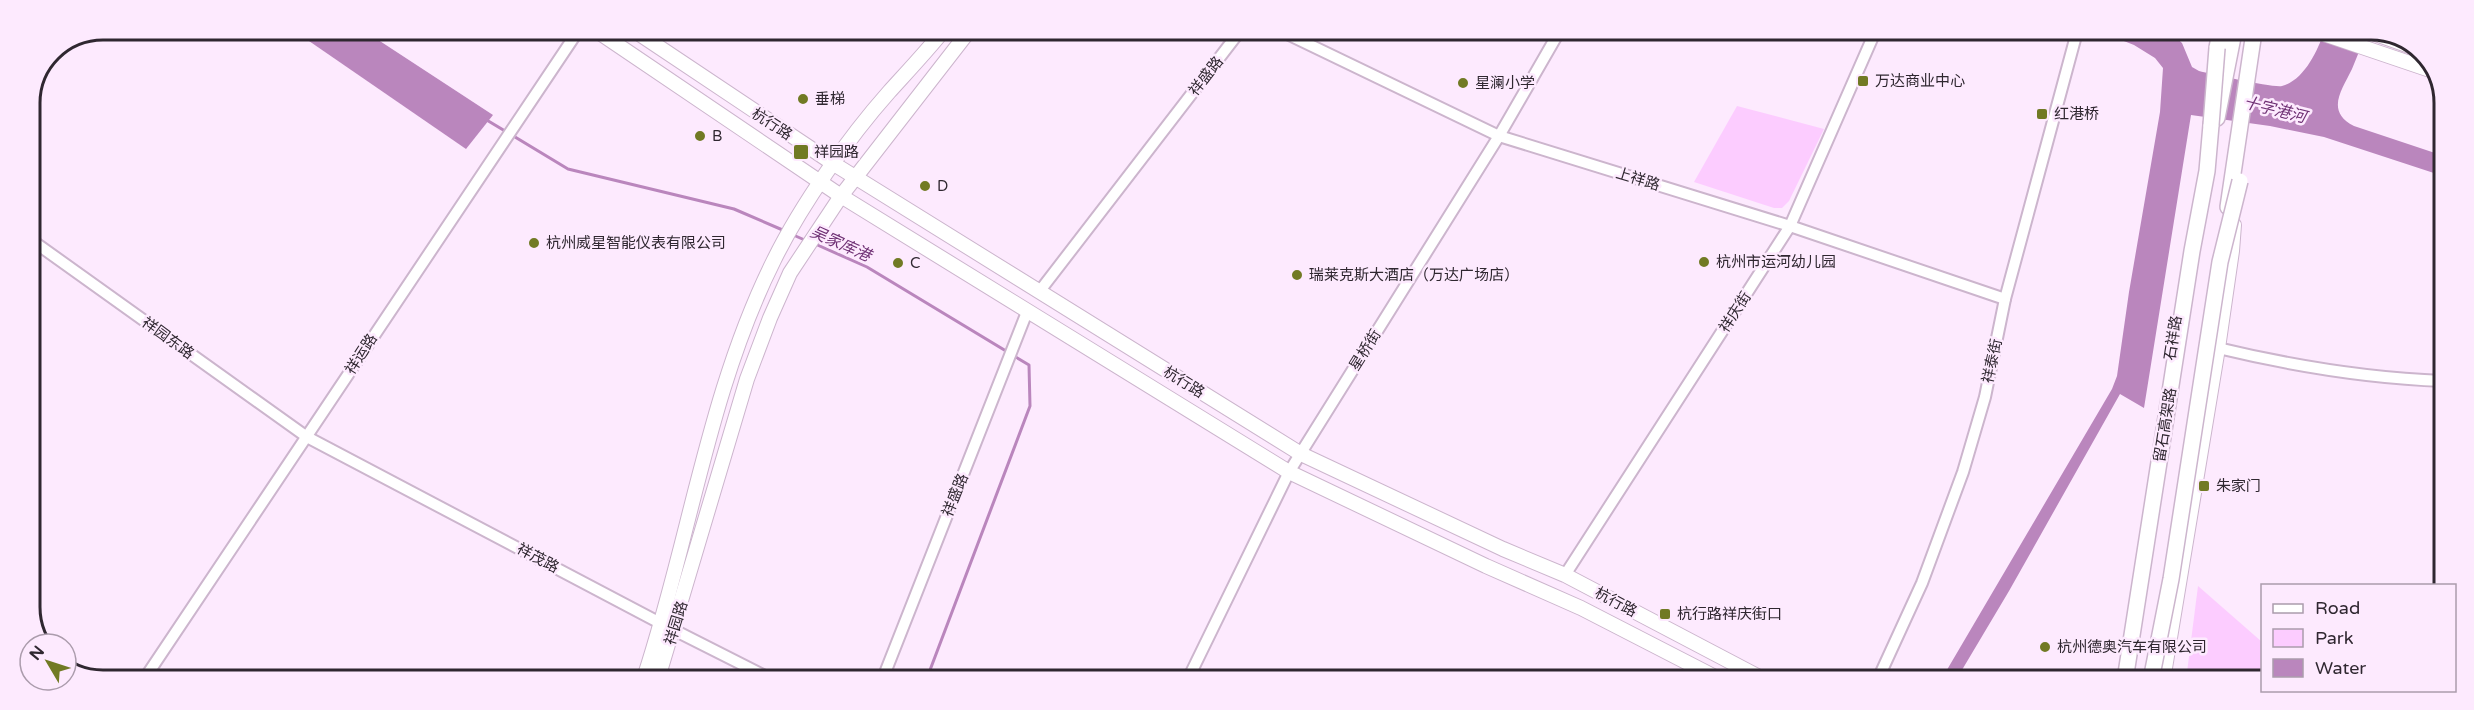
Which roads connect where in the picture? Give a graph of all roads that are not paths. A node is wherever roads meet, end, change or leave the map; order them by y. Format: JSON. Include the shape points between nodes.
{"nodes":[{"id":1,"x":571,"y":40,"type":"edge"},
{"id":2,"x":612,"y":40,"type":"edge"},
{"id":3,"x":648,"y":40,"type":"edge"},
{"id":4,"x":936,"y":40,"type":"edge"},
{"id":5,"x":962,"y":40,"type":"edge"},
{"id":6,"x":1233,"y":40,"type":"edge"},
{"id":7,"x":1300,"y":40,"type":"edge"},
{"id":8,"x":1554,"y":40,"type":"edge"},
{"id":9,"x":1871,"y":40,"type":"edge"},
{"id":10,"x":2075,"y":40,"type":"edge"},
{"id":11,"x":2219,"y":40,"type":"edge"},
{"id":12,"x":2224,"y":40,"type":"edge"},
{"id":13,"x":2232,"y":40,"type":"edge"},
{"id":14,"x":2253,"y":40,"type":"edge"},
{"id":15,"x":2258,"y":40,"type":"edge"},
{"id":16,"x":2263,"y":40,"type":"edge"},
{"id":17,"x":2341,"y":40,"type":"edge"},
{"id":18,"x":2422,"y":68,"type":"edge"},
{"id":19,"x":1499,"y":136,"type":"junction"},
{"id":20,"x":834,"y":164,"type":"junction"},
{"id":21,"x":2207,"y":171,"type":"junction"},
{"id":22,"x":855,"y":178,"type":"junction"},
{"id":23,"x":822,"y":182,"type":"junction"},
{"id":24,"x":841,"y":196,"type":"junction"},
{"id":25,"x":1790,"y":226,"type":"junction"},
{"id":26,"x":40,"y":245,"type":"edge"},
{"id":27,"x":2220,"y":262,"type":"junction"},
{"id":28,"x":1038,"y":292,"type":"junction"},
{"id":29,"x":2005,"y":299,"type":"junction"},
{"id":30,"x":1027,"y":312,"type":"junction"},
{"id":31,"x":2218,"y":348,"type":"junction"},
{"id":32,"x":2434,"y":381,"type":"edge"},
{"id":33,"x":307,"y":436,"type":"junction"},
{"id":34,"x":1301,"y":454,"type":"junction"},
{"id":35,"x":1290,"y":472,"type":"junction"},
{"id":36,"x":1565,"y":575,"type":"junction"},
{"id":37,"x":668,"y":627,"type":"junction"},
{"id":38,"x":149,"y":670,"type":"edge"},
{"id":39,"x":648,"y":670,"type":"edge"},
{"id":40,"x":660,"y":670,"type":"edge"},
{"id":41,"x":754,"y":670,"type":"edge"},
{"id":42,"x":886,"y":670,"type":"edge"},
{"id":43,"x":1192,"y":670,"type":"edge"},
{"id":44,"x":1702,"y":670,"type":"edge"},
{"id":45,"x":1746,"y":670,"type":"edge"},
{"id":46,"x":1882,"y":670,"type":"edge"},
{"id":47,"x":2120,"y":670,"type":"edge"},
{"id":48,"x":2127,"y":670,"type":"edge"},
{"id":49,"x":2153,"y":670,"type":"edge"},
{"id":50,"x":2165,"y":670,"type":"edge"}],
"edges":[{"from":1,"to":33,"type":"street","name":"祥运路"},
{"from":2,"to":23,"type":"main road","name":"杭行路"},
{"from":3,"to":20,"type":"main road","name":"杭行路"},
{"from":4,"to":20,"type":"main road","name":"祥园路","via":[[888,93]]},
{"from":5,"to":22,"type":"main road","name":"祥园路"},
{"from":6,"to":28,"type":"street","name":"祥盛路"},
{"from":7,"to":19,"type":"street","name":"上祥路"},
{"from":8,"to":19,"type":"street","name":"星桥街"},
{"from":9,"to":25,"type":"street","name":"祥庆街"},
{"from":10,"to":29,"type":"street","name":"祥泰街"},
{"from":11,"to":21,"type":"highway","name":"留石高架路","bridge":true},
{"from":12,"to":47,"type":"main road","name":"石祥路","bridge":true},
{"from":13,"to":21,"type":"highway","name":"留石高架路"},
{"from":14,"to":27,"type":"highway","name":"留石高架路","bridge":true},
{"from":15,"to":31,"type":"main road","via":[[2236,179],[2232,251]]},
{"from":16,"to":27,"type":"highway","name":"留石高架路","bridge":true,"via":[[2240,181]]},
{"from":17,"to":18,"type":"main road"},
{"from":19,"to":25,"type":"street","name":"上祥路"},
{"from":19,"to":34,"type":"street","name":"星桥街"},
{"from":20,"to":22,"type":"main road","name":"杭行路"},
{"from":20,"to":23,"type":"main road","name":"祥园路"},
{"from":21,"to":48,"type":"highway","name":"留石高架路"},
{"from":22,"to":24,"type":"main road","name":"祥园路"},
{"from":22,"to":28,"type":"main road","name":"杭行路"},
{"from":23,"to":24,"type":"main road","name":"杭行路"},
{"from":23,"to":37,"type":"main road","name":"祥园路","via":[[775,257],[732,358],[710,432]]},
{"from":24,"to":30,"type":"main road","name":"杭行路"},
{"from":24,"to":37,"type":"main road","name":"祥园路","via":[[790,273],[754,360]]},
{"from":25,"to":29,"type":"street","name":"上祥路"},
{"from":25,"to":36,"type":"street","name":"祥庆街"},
{"from":26,"to":33,"type":"street","name":"祥园东路"},
{"from":27,"to":49,"type":"highway","name":"留石高架路","bridge":true,"via":[[2171,579]]},
{"from":28,"to":34,"type":"main road","name":"杭行路"},
{"from":29,"to":46,"type":"street","name":"祥泰街","via":[[1985,397],[1963,472],[1930,563]]},
{"from":30,"to":35,"type":"main road","name":"杭行路"},
{"from":30,"to":42,"type":"street","name":"祥盛路"},
{"from":31,"to":32,"type":"street","via":[[2295,366]]},
{"from":31,"to":50,"type":"main road"},
{"from":33,"to":37,"type":"street","name":"祥茂路"},
{"from":33,"to":38,"type":"street","name":"祥运路"},
{"from":34,"to":35,"type":"street","name":"星桥街"},
{"from":34,"to":36,"type":"main road","name":"杭行路"},
{"from":35,"to":43,"type":"street","name":"星桥街"},
{"from":35,"to":44,"type":"main road","name":"杭行路","via":[[1581,608]]},
{"from":36,"to":45,"type":"main road","name":"杭行路"},
{"from":37,"to":39,"type":"main road","name":"祥园路"},
{"from":37,"to":40,"type":"main road","name":"祥园路"},
{"from":37,"to":41,"type":"street","name":"祥茂路"}]}
